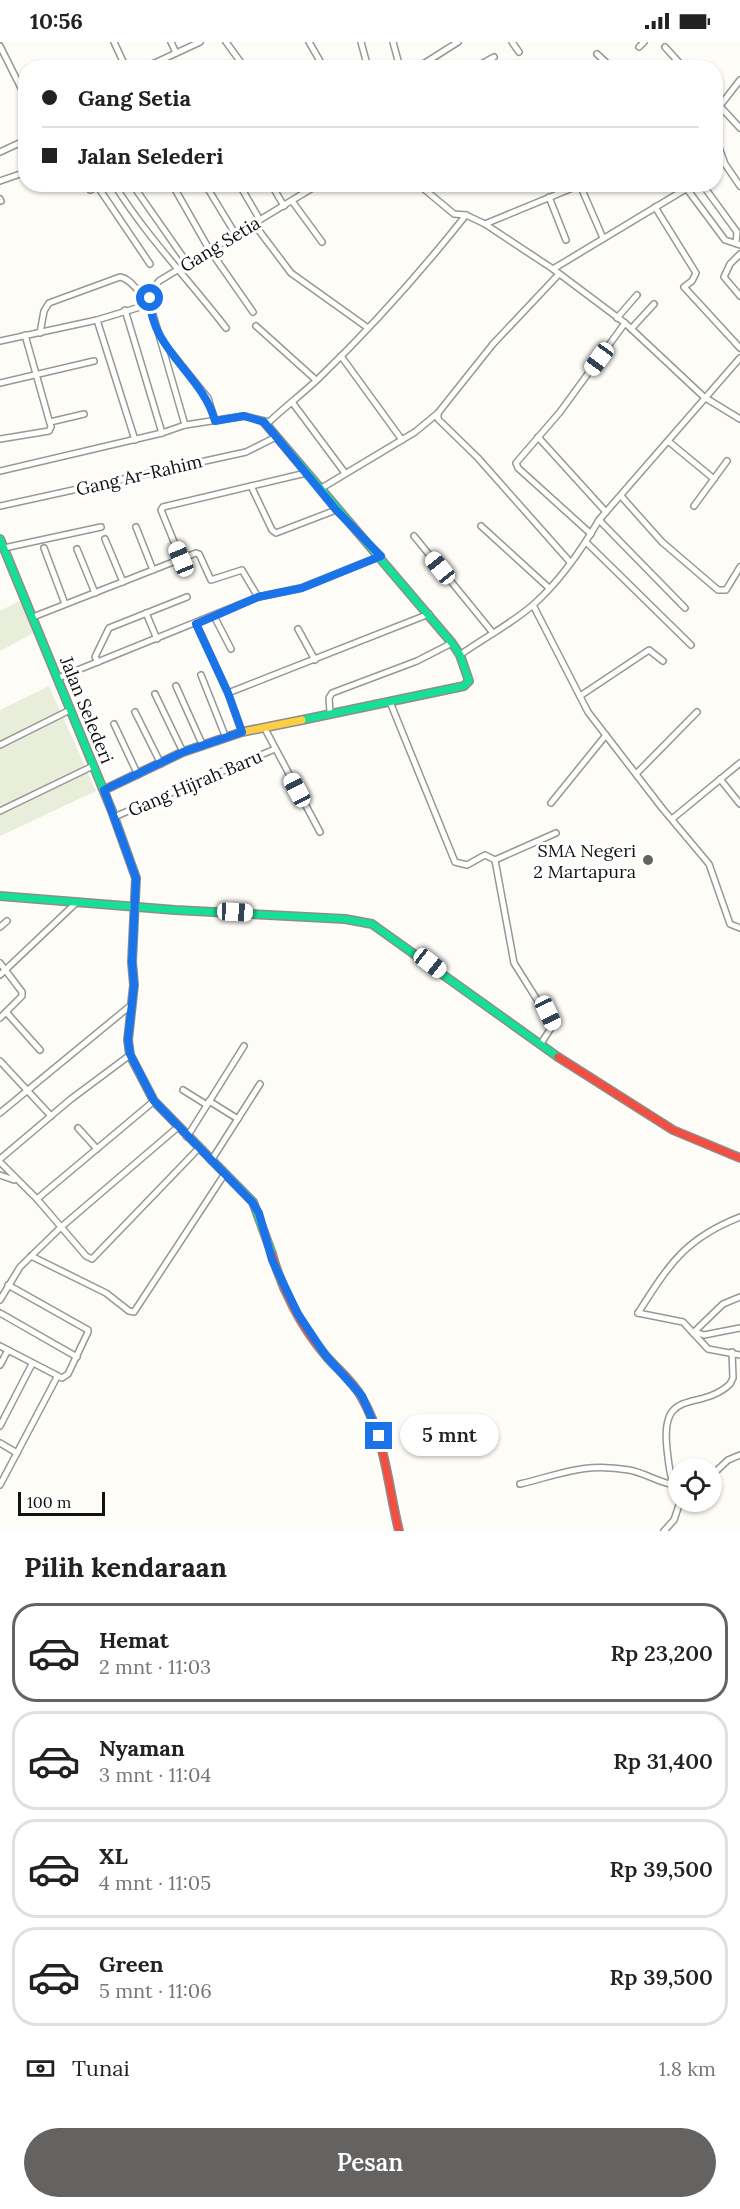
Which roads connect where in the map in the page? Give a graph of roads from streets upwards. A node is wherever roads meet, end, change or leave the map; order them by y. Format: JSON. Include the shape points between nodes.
{"nodes":[{"id":1,"x":114,"y":42,"type":"edge"},
{"id":2,"x":171,"y":42,"type":"edge"},
{"id":3,"x":200,"y":42,"type":"edge"},
{"id":4,"x":226,"y":42,"type":"edge"},
{"id":5,"x":309,"y":42,"type":"edge"},
{"id":6,"x":361,"y":42,"type":"edge"},
{"id":7,"x":393,"y":42,"type":"edge"},
{"id":8,"x":458,"y":42,"type":"edge"},
{"id":9,"x":512,"y":42,"type":"edge"},
{"id":10,"x":644,"y":42,"type":"edge"},
{"id":11,"x":0,"y":46,"type":"edge"},
{"id":12,"x":639,"y":47,"type":"dead end"},
{"id":13,"x":665,"y":47,"type":"dead end"},
{"id":14,"x":519,"y":52,"type":"dead end"},
{"id":15,"x":177,"y":53,"type":"junction"},
{"id":16,"x":597,"y":54,"type":"dead end"},
{"id":17,"x":494,"y":57,"type":"dead end"},
{"id":18,"x":122,"y":60,"type":"edge"},
{"id":19,"x":164,"y":60,"type":"edge"},
{"id":20,"x":239,"y":60,"type":"edge"},
{"id":21,"x":319,"y":60,"type":"edge"},
{"id":22,"x":366,"y":60,"type":"edge"},
{"id":23,"x":397,"y":60,"type":"edge"},
{"id":24,"x":430,"y":60,"type":"edge"},
{"id":25,"x":489,"y":60,"type":"edge"},
{"id":26,"x":603,"y":60,"type":"edge"},
{"id":27,"x":677,"y":60,"type":"edge"},
{"id":28,"x":740,"y":80,"type":"edge"},
{"id":29,"x":18,"y":82,"type":"edge"},
{"id":30,"x":723,"y":99,"type":"edge"},
{"id":31,"x":723,"y":112,"type":"edge"},
{"id":32,"x":740,"y":128,"type":"edge"},
{"id":33,"x":18,"y":143,"type":"edge"},
{"id":34,"x":0,"y":152,"type":"edge"},
{"id":35,"x":723,"y":161,"type":"edge"},
{"id":36,"x":18,"y":175,"type":"edge"},
{"id":37,"x":0,"y":181,"type":"edge"},
{"id":38,"x":740,"y":186,"type":"edge"},
{"id":39,"x":105,"y":192,"type":"edge"},
{"id":40,"x":120,"y":192,"type":"edge"},
{"id":41,"x":138,"y":192,"type":"edge"},
{"id":42,"x":177,"y":192,"type":"edge"},
{"id":43,"x":211,"y":192,"type":"edge"},
{"id":44,"x":244,"y":192,"type":"edge"},
{"id":45,"x":276,"y":192,"type":"edge"},
{"id":46,"x":306,"y":192,"type":"edge"},
{"id":47,"x":427,"y":192,"type":"edge"},
{"id":48,"x":562,"y":192,"type":"edge"},
{"id":49,"x":584,"y":192,"type":"edge"},
{"id":50,"x":682,"y":192,"type":"edge"},
{"id":51,"x":689,"y":192,"type":"edge"},
{"id":52,"x":708,"y":192,"type":"edge"},
{"id":53,"x":549,"y":197,"type":"junction"},
{"id":54,"x":292,"y":201,"type":"junction"},
{"id":55,"x":284,"y":206,"type":"junction"},
{"id":56,"x":655,"y":207,"type":"junction"},
{"id":57,"x":466,"y":215,"type":"junction"},
{"id":58,"x":261,"y":220,"type":"junction"},
{"id":59,"x":254,"y":224,"type":"junction"},
{"id":60,"x":485,"y":224,"type":"junction"},
{"id":61,"x":236,"y":235,"type":"junction"},
{"id":62,"x":603,"y":238,"type":"junction"},
{"id":63,"x":566,"y":240,"type":"dead end"},
{"id":64,"x":322,"y":242,"type":"dead end"},
{"id":65,"x":738,"y":244,"type":"edge"},
{"id":66,"x":209,"y":249,"type":"junction"},
{"id":67,"x":740,"y":254,"type":"edge"},
{"id":68,"x":150,"y":264,"type":"dead end"},
{"id":69,"x":188,"y":264,"type":"junction"},
{"id":70,"x":179,"y":268,"type":"junction"},
{"id":71,"x":553,"y":269,"type":"junction"},
{"id":72,"x":559,"y":274,"type":"junction"},
{"id":73,"x":637,"y":295,"type":"dead end"},
{"id":74,"x":740,"y":296,"type":"edge"},
{"id":75,"x":150,"y":301,"type":"junction"},
{"id":76,"x":654,"y":304,"type":"dead end"},
{"id":77,"x":125,"y":310,"type":"junction"},
{"id":78,"x":253,"y":312,"type":"dead end"},
{"id":79,"x":617,"y":318,"type":"junction"},
{"id":80,"x":97,"y":320,"type":"junction"},
{"id":81,"x":625,"y":323,"type":"junction"},
{"id":82,"x":256,"y":326,"type":"dead end"},
{"id":83,"x":226,"y":328,"type":"dead end"},
{"id":84,"x":368,"y":328,"type":"junction"},
{"id":85,"x":631,"y":329,"type":"junction"},
{"id":86,"x":40,"y":333,"type":"junction"},
{"id":87,"x":25,"y":335,"type":"junction"},
{"id":88,"x":159,"y":337,"type":"junction"},
{"id":89,"x":0,"y":341,"type":"edge"},
{"id":90,"x":740,"y":348,"type":"edge"},
{"id":91,"x":341,"y":356,"type":"junction"},
{"id":92,"x":740,"y":358,"type":"edge"},
{"id":93,"x":94,"y":361,"type":"dead end"},
{"id":94,"x":38,"y":376,"type":"junction"},
{"id":95,"x":316,"y":380,"type":"junction"},
{"id":96,"x":0,"y":383,"type":"edge"},
{"id":97,"x":704,"y":397,"type":"junction"},
{"id":98,"x":292,"y":402,"type":"junction"},
{"id":99,"x":438,"y":413,"type":"junction"},
{"id":100,"x":84,"y":414,"type":"dead end"},
{"id":101,"x":740,"y":419,"type":"edge"},
{"id":102,"x":215,"y":421,"type":"junction"},
{"id":103,"x":50,"y":422,"type":"junction"},
{"id":104,"x":264,"y":422,"type":"junction"},
{"id":105,"x":185,"y":424,"type":"junction"},
{"id":106,"x":162,"y":433,"type":"junction"},
{"id":107,"x":276,"y":437,"type":"junction"},
{"id":108,"x":538,"y":437,"type":"junction"},
{"id":109,"x":0,"y":439,"type":"edge"},
{"id":110,"x":135,"y":440,"type":"junction"},
{"id":111,"x":402,"y":440,"type":"junction"},
{"id":112,"x":668,"y":441,"type":"junction"},
{"id":113,"x":727,"y":461,"type":"dead end"},
{"id":114,"x":0,"y":471,"type":"edge"},
{"id":115,"x":306,"y":473,"type":"junction"},
{"id":116,"x":345,"y":473,"type":"junction"},
{"id":117,"x":714,"y":479,"type":"junction"},
{"id":118,"x":250,"y":486,"type":"junction"},
{"id":119,"x":320,"y":489,"type":"junction"},
{"id":120,"x":621,"y":496,"type":"junction"},
{"id":121,"x":0,"y":506,"type":"edge"},
{"id":122,"x":694,"y":506,"type":"dead end"},
{"id":123,"x":336,"y":510,"type":"junction"},
{"id":124,"x":606,"y":512,"type":"junction"},
{"id":125,"x":599,"y":520,"type":"junction"},
{"id":126,"x":481,"y":526,"type":"dead end"},
{"id":127,"x":101,"y":527,"type":"dead end"},
{"id":128,"x":136,"y":527,"type":"dead end"},
{"id":129,"x":591,"y":534,"type":"junction"},
{"id":130,"x":414,"y":536,"type":"dead end"},
{"id":131,"x":0,"y":539,"type":"edge"},
{"id":132,"x":105,"y":539,"type":"dead end"},
{"id":133,"x":586,"y":542,"type":"junction"},
{"id":134,"x":4,"y":548,"type":"junction"},
{"id":135,"x":44,"y":548,"type":"dead end"},
{"id":136,"x":77,"y":549,"type":"dead end"},
{"id":137,"x":381,"y":556,"type":"junction"},
{"id":138,"x":181,"y":559,"type":"junction"},
{"id":139,"x":570,"y":562,"type":"junction"},
{"id":140,"x":740,"y":567,"type":"edge"},
{"id":141,"x":153,"y":570,"type":"junction"},
{"id":142,"x":123,"y":582,"type":"junction"},
{"id":143,"x":549,"y":588,"type":"junction"},
{"id":144,"x":94,"y":593,"type":"junction"},
{"id":145,"x":188,"y":597,"type":"dead end"},
{"id":146,"x":258,"y":597,"type":"junction"},
{"id":147,"x":66,"y":604,"type":"junction"},
{"id":148,"x":533,"y":605,"type":"junction"},
{"id":149,"x":686,"y":608,"type":"dead end"},
{"id":150,"x":146,"y":613,"type":"junction"},
{"id":151,"x":429,"y":614,"type":"junction"},
{"id":152,"x":214,"y":616,"type":"junction"},
{"id":153,"x":33,"y":617,"type":"junction"},
{"id":154,"x":196,"y":624,"type":"junction"},
{"id":155,"x":298,"y":629,"type":"dead end"},
{"id":156,"x":493,"y":633,"type":"junction"},
{"id":157,"x":157,"y":639,"type":"junction"},
{"id":158,"x":452,"y":643,"type":"junction"},
{"id":159,"x":691,"y":645,"type":"dead end"},
{"id":160,"x":231,"y":649,"type":"dead end"},
{"id":161,"x":460,"y":655,"type":"junction"},
{"id":162,"x":315,"y":660,"type":"junction"},
{"id":163,"x":663,"y":661,"type":"dead end"},
{"id":164,"x":98,"y":662,"type":"junction"},
{"id":165,"x":201,"y":675,"type":"dead end"},
{"id":166,"x":58,"y":678,"type":"junction"},
{"id":167,"x":176,"y":686,"type":"dead end"},
{"id":168,"x":228,"y":693,"type":"junction"},
{"id":169,"x":155,"y":694,"type":"dead end"},
{"id":170,"x":580,"y":696,"type":"junction"},
{"id":171,"x":390,"y":702,"type":"junction"},
{"id":172,"x":70,"y":710,"type":"junction"},
{"id":173,"x":135,"y":712,"type":"dead end"},
{"id":174,"x":330,"y":712,"type":"junction"},
{"id":175,"x":697,"y":712,"type":"dead end"},
{"id":176,"x":114,"y":724,"type":"dead end"},
{"id":177,"x":264,"y":728,"type":"junction"},
{"id":178,"x":242,"y":732,"type":"junction"},
{"id":179,"x":606,"y":735,"type":"junction"},
{"id":180,"x":226,"y":738,"type":"junction"},
{"id":181,"x":0,"y":745,"type":"edge"},
{"id":182,"x":203,"y":746,"type":"junction"},
{"id":183,"x":275,"y":748,"type":"junction"},
{"id":184,"x":183,"y":752,"type":"junction"},
{"id":185,"x":740,"y":763,"type":"edge"},
{"id":186,"x":161,"y":764,"type":"junction"},
{"id":187,"x":93,"y":766,"type":"junction"},
{"id":188,"x":636,"y":774,"type":"junction"},
{"id":189,"x":138,"y":775,"type":"junction"},
{"id":190,"x":720,"y":779,"type":"junction"},
{"id":191,"x":104,"y":790,"type":"junction"},
{"id":192,"x":551,"y":803,"type":"dead end"},
{"id":193,"x":740,"y":804,"type":"edge"},
{"id":194,"x":0,"y":811,"type":"edge"},
{"id":195,"x":114,"y":817,"type":"junction"},
{"id":196,"x":672,"y":819,"type":"junction"},
{"id":197,"x":320,"y":832,"type":"dead end"},
{"id":198,"x":556,"y":833,"type":"dead end"},
{"id":199,"x":495,"y":860,"type":"junction"},
{"id":200,"x":0,"y":896,"type":"edge"},
{"id":201,"x":79,"y":901,"type":"junction"},
{"id":202,"x":136,"y":906,"type":"junction"},
{"id":203,"x":7,"y":921,"type":"dead end"},
{"id":204,"x":0,"y":927,"type":"edge"},
{"id":205,"x":740,"y":928,"type":"edge"},
{"id":206,"x":0,"y":963,"type":"edge"},
{"id":207,"x":6,"y":970,"type":"junction"},
{"id":208,"x":0,"y":975,"type":"edge"},
{"id":209,"x":130,"y":1006,"type":"junction"},
{"id":210,"x":6,"y":1012,"type":"junction"},
{"id":211,"x":0,"y":1018,"type":"edge"},
{"id":212,"x":540,"y":1045,"type":"junction"},
{"id":213,"x":244,"y":1046,"type":"dead end"},
{"id":214,"x":40,"y":1050,"type":"dead end"},
{"id":215,"x":130,"y":1054,"type":"junction"},
{"id":216,"x":0,"y":1061,"type":"edge"},
{"id":217,"x":260,"y":1084,"type":"dead end"},
{"id":218,"x":27,"y":1090,"type":"junction"},
{"id":219,"x":183,"y":1090,"type":"dead end"},
{"id":220,"x":154,"y":1101,"type":"junction"},
{"id":221,"x":208,"y":1103,"type":"junction"},
{"id":222,"x":0,"y":1113,"type":"edge"},
{"id":223,"x":51,"y":1116,"type":"junction"},
{"id":224,"x":238,"y":1119,"type":"junction"},
{"id":225,"x":178,"y":1127,"type":"junction"},
{"id":226,"x":78,"y":1128,"type":"dead end"},
{"id":227,"x":187,"y":1137,"type":"junction"},
{"id":228,"x":199,"y":1148,"type":"junction"},
{"id":229,"x":97,"y":1149,"type":"junction"},
{"id":230,"x":740,"y":1158,"type":"edge"},
{"id":231,"x":0,"y":1160,"type":"edge"},
{"id":232,"x":211,"y":1161,"type":"junction"},
{"id":233,"x":224,"y":1174,"type":"junction"},
{"id":234,"x":0,"y":1175,"type":"edge"},
{"id":235,"x":15,"y":1180,"type":"junction"},
{"id":236,"x":37,"y":1199,"type":"junction"},
{"id":237,"x":740,"y":1217,"type":"edge"},
{"id":238,"x":60,"y":1228,"type":"junction"},
{"id":239,"x":32,"y":1256,"type":"junction"},
{"id":240,"x":8,"y":1285,"type":"junction"},
{"id":241,"x":740,"y":1297,"type":"edge"},
{"id":242,"x":0,"y":1300,"type":"edge"},
{"id":243,"x":0,"y":1313,"type":"edge"},
{"id":244,"x":740,"y":1328,"type":"edge"},
{"id":245,"x":694,"y":1333,"type":"junction"},
{"id":246,"x":0,"y":1346,"type":"edge"},
{"id":247,"x":8,"y":1350,"type":"junction"},
{"id":248,"x":732,"y":1352,"type":"junction"},
{"id":249,"x":740,"y":1355,"type":"edge"},
{"id":250,"x":77,"y":1357,"type":"junction"},
{"id":251,"x":32,"y":1364,"type":"junction"},
{"id":252,"x":0,"y":1365,"type":"edge"},
{"id":253,"x":57,"y":1377,"type":"junction"},
{"id":254,"x":0,"y":1426,"type":"edge"},
{"id":255,"x":0,"y":1443,"type":"edge"},
{"id":256,"x":18,"y":1453,"type":"junction"},
{"id":257,"x":740,"y":1455,"type":"edge"},
{"id":258,"x":670,"y":1458,"type":"edge"},
{"id":259,"x":722,"y":1466,"type":"edge"},
{"id":260,"x":668,"y":1483,"type":"edge"},
{"id":261,"x":520,"y":1484,"type":"dead end"},
{"id":262,"x":0,"y":1485,"type":"edge"},
{"id":263,"x":678,"y":1512,"type":"edge"},
{"id":264,"x":399,"y":1531,"type":"edge"},
{"id":265,"x":664,"y":1531,"type":"edge"}],
"edges":[{"from":1,"to":18,"type":"street"},
{"from":2,"to":15,"type":"street"},
{"from":3,"to":15,"type":"street"},
{"from":4,"to":20,"type":"street"},
{"from":5,"to":21,"type":"street"},
{"from":6,"to":22,"type":"street"},
{"from":7,"to":23,"type":"street"},
{"from":8,"to":24,"type":"street"},
{"from":9,"to":14,"type":"street"},
{"from":10,"to":12,"type":"street"},
{"from":11,"to":29,"type":"street"},
{"from":13,"to":27,"type":"street"},
{"from":15,"to":19,"type":"street"},
{"from":16,"to":26,"type":"street"},
{"from":17,"to":25,"type":"street"},
{"from":28,"to":30,"type":"street"},
{"from":31,"to":32,"type":"street"},
{"from":33,"to":34,"type":"street"},
{"from":35,"to":38,"type":"street"},
{"from":36,"to":37,"type":"street"},
{"from":39,"to":68,"type":"street"},
{"from":40,"to":70,"type":"street","via":[[160,249]]},
{"from":41,"to":69,"type":"street"},
{"from":42,"to":66,"type":"street"},
{"from":43,"to":61,"type":"street"},
{"from":44,"to":58,"type":"street"},
{"from":45,"to":55,"type":"street"},
{"from":46,"to":54,"type":"street","name":"Gang Setia"},
{"from":47,"to":57,"type":"street","via":[[454,214]]},
{"from":48,"to":53,"type":"street"},
{"from":49,"to":62,"type":"street"},
{"from":50,"to":56,"type":"street"},
{"from":51,"to":65,"type":"street","via":[[725,240]]},
{"from":52,"to":65,"type":"street","via":[[737,231]]},
{"from":53,"to":60,"type":"street"},
{"from":53,"to":63,"type":"street"},
{"from":54,"to":55,"type":"street","name":"Gang Setia"},
{"from":54,"to":64,"type":"street"},
{"from":55,"to":58,"type":"street","name":"Gang Setia"},
{"from":56,"to":62,"type":"street"},
{"from":56,"to":90,"type":"street","via":[[696,273],[684,287]]},
{"from":57,"to":60,"type":"street"},
{"from":57,"to":84,"type":"street","via":[[425,267]]},
{"from":58,"to":59,"type":"street","name":"Gang Setia"},
{"from":59,"to":61,"type":"street","name":"Gang Setia"},
{"from":59,"to":84,"type":"street","via":[[291,273]]},
{"from":60,"to":71,"type":"street"},
{"from":61,"to":66,"type":"street","name":"Gang Setia"},
{"from":62,"to":71,"type":"street"},
{"from":66,"to":69,"type":"street","name":"Gang Setia"},
{"from":66,"to":78,"type":"street"},
{"from":67,"to":74,"type":"street","via":[[724,277]]},
{"from":69,"to":70,"type":"street","name":"Gang Setia"},
{"from":70,"to":75,"type":"street","name":"Gang Setia","via":[[159,280],[151,291]]},
{"from":70,"to":83,"type":"street"},
{"from":71,"to":72,"type":"street"},
{"from":72,"to":79,"type":"street"},
{"from":72,"to":99,"type":"street","via":[[494,344]]},
{"from":73,"to":79,"type":"street"},
{"from":75,"to":77,"type":"street"},
{"from":75,"to":86,"type":"street","via":[[120,277],[49,303]]},
{"from":75,"to":88,"type":"street"},
{"from":76,"to":85,"type":"street"},
{"from":77,"to":80,"type":"street"},
{"from":77,"to":106,"type":"street"},
{"from":79,"to":81,"type":"street"},
{"from":80,"to":86,"type":"street"},
{"from":80,"to":110,"type":"street"},
{"from":81,"to":85,"type":"street"},
{"from":81,"to":108,"type":"street"},
{"from":82,"to":95,"type":"street"},
{"from":84,"to":91,"type":"street"},
{"from":85,"to":97,"type":"street"},
{"from":86,"to":87,"type":"street"},
{"from":87,"to":89,"type":"street"},
{"from":87,"to":94,"type":"street"},
{"from":88,"to":102,"type":"street","via":[[208,398]]},
{"from":88,"to":105,"type":"street"},
{"from":91,"to":95,"type":"street"},
{"from":91,"to":111,"type":"street"},
{"from":92,"to":97,"type":"street"},
{"from":93,"to":94,"type":"street"},
{"from":94,"to":96,"type":"street"},
{"from":94,"to":103,"type":"street"},
{"from":95,"to":98,"type":"street"},
{"from":97,"to":101,"type":"street"},
{"from":97,"to":112,"type":"street"},
{"from":98,"to":104,"type":"street"},
{"from":98,"to":116,"type":"street"},
{"from":99,"to":111,"type":"street"},
{"from":99,"to":139,"type":"street","via":[[438,419]]},
{"from":100,"to":103,"type":"street"},
{"from":102,"to":104,"type":"street","via":[[244,416]]},
{"from":102,"to":105,"type":"street"},
{"from":103,"to":109,"type":"street","via":[[49,430]]},
{"from":104,"to":107,"type":"street"},
{"from":105,"to":106,"type":"street"},
{"from":106,"to":110,"type":"street"},
{"from":107,"to":115,"type":"street"},
{"from":107,"to":121,"type":"street","name":"Gang Ar-Rahim","via":[[246,452]]},
{"from":108,"to":124,"type":"street"},
{"from":108,"to":129,"type":"street","via":[[516,465]]},
{"from":110,"to":114,"type":"street"},
{"from":111,"to":116,"type":"street"},
{"from":112,"to":117,"type":"street"},
{"from":112,"to":120,"type":"street"},
{"from":113,"to":117,"type":"street"},
{"from":115,"to":118,"type":"street"},
{"from":115,"to":119,"type":"street"},
{"from":116,"to":119,"type":"street"},
{"from":117,"to":122,"type":"street"},
{"from":118,"to":123,"type":"street","via":[[276,533]]},
{"from":118,"to":138,"type":"street","via":[[162,507]]},
{"from":119,"to":123,"type":"street"},
{"from":120,"to":124,"type":"street"},
{"from":120,"to":140,"type":"street","via":[[662,542],[718,590],[726,590]]},
{"from":123,"to":137,"type":"street"},
{"from":124,"to":125,"type":"street"},
{"from":125,"to":129,"type":"street"},
{"from":125,"to":149,"type":"street"},
{"from":126,"to":143,"type":"street"},
{"from":127,"to":134,"type":"street"},
{"from":128,"to":141,"type":"street"},
{"from":129,"to":133,"type":"street"},
{"from":130,"to":156,"type":"street"},
{"from":131,"to":134,"type":"street","name":"Jalan Selederi"},
{"from":132,"to":142,"type":"street"},
{"from":133,"to":139,"type":"street"},
{"from":133,"to":159,"type":"street"},
{"from":134,"to":153,"type":"street","name":"Jalan Selederi"},
{"from":135,"to":147,"type":"street"},
{"from":136,"to":144,"type":"street"},
{"from":137,"to":146,"type":"street","via":[[302,588]]},
{"from":137,"to":151,"type":"street"},
{"from":138,"to":141,"type":"street"},
{"from":138,"to":146,"type":"street","via":[[199,554],[211,580],[242,570]]},
{"from":139,"to":143,"type":"street"},
{"from":141,"to":142,"type":"street"},
{"from":142,"to":144,"type":"street"},
{"from":143,"to":148,"type":"street"},
{"from":144,"to":147,"type":"street"},
{"from":145,"to":150,"type":"street"},
{"from":146,"to":152,"type":"street"},
{"from":147,"to":153,"type":"street"},
{"from":148,"to":156,"type":"street"},
{"from":148,"to":170,"type":"street"},
{"from":150,"to":157,"type":"street"},
{"from":150,"to":164,"type":"street","via":[[109,628],[95,657]]},
{"from":151,"to":158,"type":"street"},
{"from":151,"to":162,"type":"street"},
{"from":152,"to":154,"type":"street"},
{"from":152,"to":160,"type":"street"},
{"from":153,"to":166,"type":"street","name":"Jalan Selederi"},
{"from":154,"to":157,"type":"street"},
{"from":154,"to":168,"type":"street"},
{"from":155,"to":162,"type":"street"},
{"from":156,"to":161,"type":"street"},
{"from":157,"to":164,"type":"street"},
{"from":158,"to":161,"type":"street"},
{"from":158,"to":174,"type":"street","via":[[417,661],[332,693],[328,698]]},
{"from":161,"to":171,"type":"street","via":[[470,677],[464,686]]},
{"from":162,"to":168,"type":"street"},
{"from":163,"to":170,"type":"street","via":[[650,650]]},
{"from":164,"to":166,"type":"street"},
{"from":165,"to":180,"type":"street"},
{"from":166,"to":172,"type":"street","name":"Jalan Selederi"},
{"from":167,"to":182,"type":"street"},
{"from":168,"to":178,"type":"street"},
{"from":169,"to":184,"type":"street"},
{"from":170,"to":179,"type":"street"},
{"from":171,"to":174,"type":"street"},
{"from":171,"to":199,"type":"street","via":[[455,862],[467,865],[485,855]]},
{"from":172,"to":181,"type":"street"},
{"from":172,"to":187,"type":"street","name":"Jalan Selederi"},
{"from":173,"to":186,"type":"street"},
{"from":174,"to":177,"type":"street"},
{"from":175,"to":188,"type":"street"},
{"from":176,"to":189,"type":"street"},
{"from":177,"to":178,"type":"street"},
{"from":177,"to":183,"type":"street"},
{"from":178,"to":180,"type":"street"},
{"from":179,"to":188,"type":"street"},
{"from":179,"to":192,"type":"street"},
{"from":180,"to":182,"type":"street"},
{"from":182,"to":184,"type":"street"},
{"from":183,"to":195,"type":"street","name":"Gang Hijrah Baru"},
{"from":183,"to":197,"type":"street"},
{"from":184,"to":186,"type":"street"},
{"from":185,"to":190,"type":"street"},
{"from":186,"to":189,"type":"street"},
{"from":187,"to":191,"type":"street","name":"Jalan Selederi"},
{"from":187,"to":194,"type":"street"},
{"from":188,"to":196,"type":"street"},
{"from":189,"to":191,"type":"street"},
{"from":190,"to":193,"type":"street"},
{"from":190,"to":196,"type":"street"},
{"from":191,"to":195,"type":"street","name":"Jalan Selederi"},
{"from":195,"to":202,"type":"street","name":"Jalan Selederi","via":[[135,872]]},
{"from":196,"to":205,"type":"street","via":[[710,864],[730,924]]},
{"from":198,"to":199,"type":"street"},
{"from":199,"to":212,"type":"street","via":[[514,963],[553,1025]]},
{"from":200,"to":201,"type":"street"},
{"from":201,"to":202,"type":"street"},
{"from":201,"to":207,"type":"street"},
{"from":202,"to":209,"type":"street","name":"Jalan Selederi"},
{"from":202,"to":212,"type":"street","via":[[372,924]]},
{"from":203,"to":204,"type":"street"},
{"from":206,"to":207,"type":"street"},
{"from":207,"to":208,"type":"street"},
{"from":207,"to":210,"type":"street","via":[[22,996]]},
{"from":209,"to":215,"type":"street","name":"Jalan Selederi"},
{"from":209,"to":218,"type":"street"},
{"from":210,"to":211,"type":"street"},
{"from":210,"to":214,"type":"street"},
{"from":212,"to":230,"type":"street","via":[[673,1130]]},
{"from":213,"to":221,"type":"street"},
{"from":215,"to":220,"type":"street","name":"Jalan Selederi"},
{"from":215,"to":223,"type":"street"},
{"from":216,"to":218,"type":"street"},
{"from":217,"to":224,"type":"street"},
{"from":218,"to":222,"type":"street"},
{"from":218,"to":223,"type":"street"},
{"from":219,"to":221,"type":"street"},
{"from":220,"to":225,"type":"street","name":"Jalan Selederi"},
{"from":220,"to":229,"type":"street"},
{"from":221,"to":224,"type":"street"},
{"from":221,"to":227,"type":"street"},
{"from":223,"to":231,"type":"street"},
{"from":224,"to":232,"type":"street"},
{"from":225,"to":227,"type":"street","name":"Jalan Selederi"},
{"from":225,"to":238,"type":"street"},
{"from":226,"to":229,"type":"street"},
{"from":227,"to":228,"type":"street","name":"Jalan Selederi"},
{"from":228,"to":232,"type":"street","name":"Jalan Selederi"},
{"from":228,"to":238,"type":"street","via":[[92,1259]]},
{"from":229,"to":236,"type":"street"},
{"from":231,"to":235,"type":"street"},
{"from":232,"to":233,"type":"street","name":"Jalan Selederi"},
{"from":233,"to":239,"type":"street","via":[[134,1312],[106,1293]]},
{"from":233,"to":264,"type":"street","name":"Jalan Selederi","via":[[259,1213],[272,1260],[298,1314],[326,1356],[362,1396],[379,1436]]},
{"from":234,"to":235,"type":"street"},
{"from":235,"to":236,"type":"street"},
{"from":236,"to":238,"type":"street"},
{"from":237,"to":245,"type":"street","via":[[720,1225],[679,1253],[638,1313],[683,1322]]},
{"from":238,"to":239,"type":"street"},
{"from":239,"to":240,"type":"street"},
{"from":240,"to":242,"type":"street"},
{"from":240,"to":250,"type":"street","via":[[88,1329]]},
{"from":241,"to":245,"type":"street","via":[[723,1304]]},
{"from":243,"to":250,"type":"street"},
{"from":244,"to":245,"type":"street","via":[[704,1335]]},
{"from":245,"to":248,"type":"street","via":[[702,1345],[715,1352]]},
{"from":246,"to":247,"type":"street"},
{"from":247,"to":251,"type":"street"},
{"from":247,"to":252,"type":"street"},
{"from":248,"to":249,"type":"street"},
{"from":248,"to":258,"type":"street","via":[[730,1384],[690,1400],[668,1418],[665,1428]]},
{"from":250,"to":253,"type":"street","via":[[68,1374]]},
{"from":251,"to":253,"type":"street"},
{"from":251,"to":254,"type":"street"},
{"from":253,"to":256,"type":"street"},
{"from":255,"to":256,"type":"street"},
{"from":256,"to":262,"type":"street"},
{"from":257,"to":259,"type":"street"},
{"from":260,"to":261,"type":"street","via":[[631,1470],[591,1466]]},
{"from":263,"to":265,"type":"street"}]}
